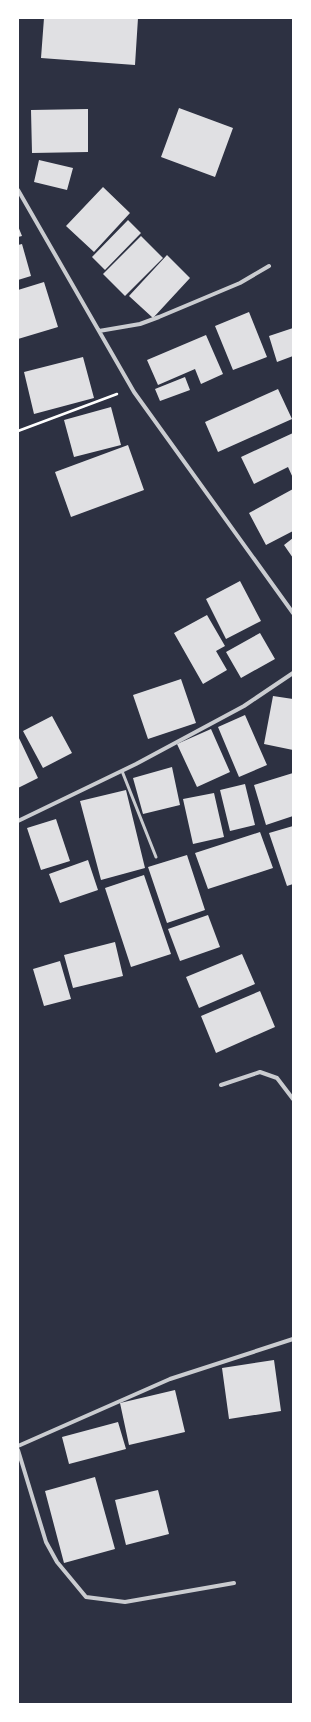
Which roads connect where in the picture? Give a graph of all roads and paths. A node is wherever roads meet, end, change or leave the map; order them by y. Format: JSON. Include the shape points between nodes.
{"nodes":[{"id":1,"x":18,"y":190,"type":"edge"},
{"id":2,"x":269,"y":266,"type":"dead end"},
{"id":3,"x":99,"y":331,"type":"junction"},
{"id":4,"x":132,"y":388,"type":"junction"},
{"id":5,"x":18,"y":431,"type":"edge"},
{"id":6,"x":293,"y":613,"type":"edge"},
{"id":7,"x":293,"y":673,"type":"edge"},
{"id":8,"x":122,"y":771,"type":"junction"},
{"id":9,"x":18,"y":821,"type":"edge"},
{"id":10,"x":156,"y":857,"type":"dead end"},
{"id":11,"x":221,"y":1086,"type":"dead end"},
{"id":12,"x":293,"y":1099,"type":"edge"},
{"id":13,"x":293,"y":1339,"type":"edge"},
{"id":14,"x":18,"y":1446,"type":"edge"},
{"id":15,"x":18,"y":1450,"type":"edge"},
{"id":16,"x":234,"y":1583,"type":"dead end"}],
"edges":[{"from":1,"to":3,"type":"street"},
{"from":2,"to":3,"type":"street","via":[[240,283],[159,317],[140,324]]},
{"from":3,"to":4,"type":"street"},
{"from":4,"to":5,"type":"path"},
{"from":4,"to":6,"type":"street"},
{"from":7,"to":8,"type":"street","via":[[244,706]]},
{"from":8,"to":9,"type":"street"},
{"from":8,"to":10,"type":"lane"},
{"from":11,"to":12,"type":"street","via":[[260,1072],[277,1078]]},
{"from":13,"to":14,"type":"street","via":[[170,1379]]},
{"from":15,"to":16,"type":"street","via":[[46,1542],[57,1562],[86,1596],[125,1602]]}]}
